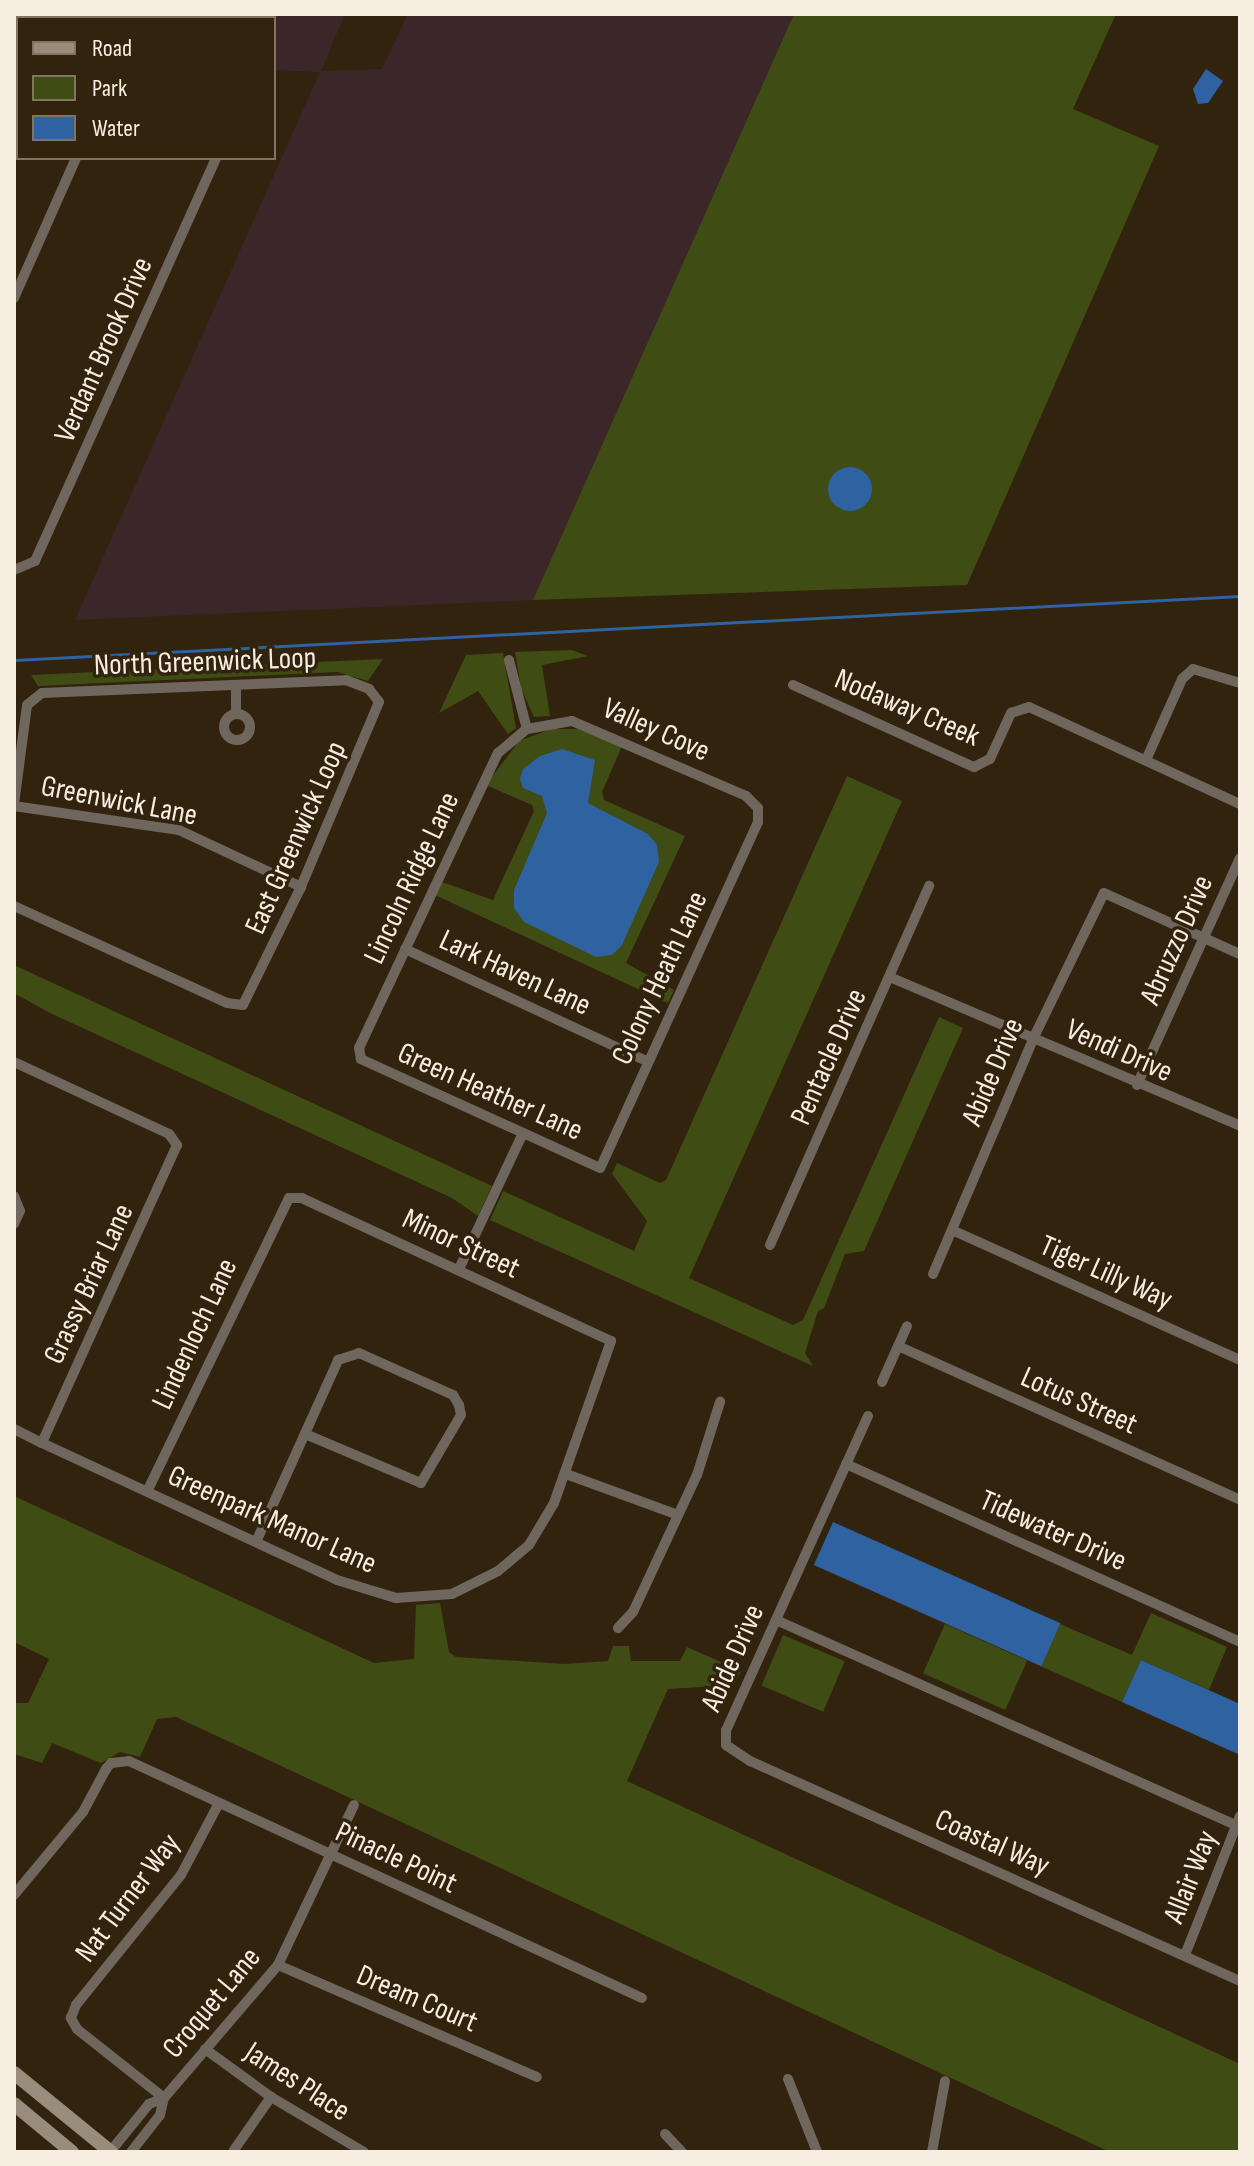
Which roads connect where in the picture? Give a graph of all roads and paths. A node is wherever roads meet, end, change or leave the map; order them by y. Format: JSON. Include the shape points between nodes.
{"nodes":[{"id":1,"x":74,"y":160,"type":"edge"},
{"id":2,"x":215,"y":160,"type":"edge"},
{"id":3,"x":14,"y":298,"type":"edge"},
{"id":4,"x":14,"y":570,"type":"edge"},
{"id":5,"x":509,"y":660,"type":"dead end"},
{"id":6,"x":1240,"y":683,"type":"edge"},
{"id":7,"x":793,"y":685,"type":"dead end"},
{"id":8,"x":236,"y":687,"type":"junction"},
{"id":9,"x":369,"y":689,"type":"joint"},
{"id":10,"x":236,"y":714,"type":"dead end"},
{"id":11,"x":527,"y":729,"type":"junction"},
{"id":12,"x":1146,"y":760,"type":"junction"},
{"id":13,"x":1240,"y":804,"type":"edge"},
{"id":14,"x":14,"y":805,"type":"edge"},
{"id":15,"x":758,"y":808,"type":"joint"},
{"id":16,"x":1240,"y":858,"type":"edge"},
{"id":17,"x":929,"y":886,"type":"dead end"},
{"id":18,"x":301,"y":887,"type":"junction"},
{"id":19,"x":14,"y":906,"type":"edge"},
{"id":20,"x":1204,"y":937,"type":"junction"},
{"id":21,"x":405,"y":949,"type":"junction"},
{"id":22,"x":1240,"y":954,"type":"edge"},
{"id":23,"x":892,"y":978,"type":"junction"},
{"id":24,"x":1033,"y":1039,"type":"junction"},
{"id":25,"x":361,"y":1059,"type":"joint"},
{"id":26,"x":14,"y":1062,"type":"edge"},
{"id":27,"x":648,"y":1062,"type":"junction"},
{"id":28,"x":1137,"y":1085,"type":"junction"},
{"id":29,"x":1240,"y":1127,"type":"edge"},
{"id":30,"x":523,"y":1133,"type":"junction"},
{"id":31,"x":600,"y":1168,"type":"joint"},
{"id":32,"x":17,"y":1198,"type":"edge"},
{"id":33,"x":289,"y":1198,"type":"joint"},
{"id":34,"x":14,"y":1224,"type":"edge"},
{"id":35,"x":952,"y":1230,"type":"junction"},
{"id":36,"x":770,"y":1245,"type":"dead end"},
{"id":37,"x":459,"y":1269,"type":"junction"},
{"id":38,"x":933,"y":1274,"type":"dead end"},
{"id":39,"x":907,"y":1326,"type":"dead end"},
{"id":40,"x":611,"y":1341,"type":"joint"},
{"id":41,"x":898,"y":1346,"type":"junction"},
{"id":42,"x":1240,"y":1360,"type":"edge"},
{"id":43,"x":882,"y":1382,"type":"dead end"},
{"id":44,"x":720,"y":1402,"type":"dead end"},
{"id":45,"x":868,"y":1416,"type":"dead end"},
{"id":46,"x":14,"y":1429,"type":"edge"},
{"id":47,"x":305,"y":1434,"type":"junction"},
{"id":48,"x":42,"y":1443,"type":"junction"},
{"id":49,"x":846,"y":1464,"type":"junction"},
{"id":50,"x":566,"y":1474,"type":"junction"},
{"id":51,"x":147,"y":1492,"type":"junction"},
{"id":52,"x":1240,"y":1500,"type":"edge"},
{"id":53,"x":678,"y":1515,"type":"junction"},
{"id":54,"x":256,"y":1542,"type":"junction"},
{"id":55,"x":776,"y":1620,"type":"junction"},
{"id":56,"x":618,"y":1628,"type":"dead end"},
{"id":57,"x":1240,"y":1642,"type":"edge"},
{"id":58,"x":726,"y":1745,"type":"joint"},
{"id":59,"x":219,"y":1803,"type":"junction"},
{"id":60,"x":354,"y":1805,"type":"dead end"},
{"id":61,"x":1239,"y":1823,"type":"edge"},
{"id":62,"x":331,"y":1855,"type":"junction"},
{"id":63,"x":14,"y":1895,"type":"edge"},
{"id":64,"x":1185,"y":1955,"type":"junction"},
{"id":65,"x":278,"y":1965,"type":"junction"},
{"id":66,"x":1240,"y":1981,"type":"edge"},
{"id":67,"x":642,"y":1998,"type":"dead end"},
{"id":68,"x":205,"y":2049,"type":"junction"},
{"id":69,"x":14,"y":2073,"type":"edge"},
{"id":70,"x":537,"y":2077,"type":"dead end"},
{"id":71,"x":788,"y":2079,"type":"dead end"},
{"id":72,"x":945,"y":2081,"type":"dead end"},
{"id":73,"x":271,"y":2097,"type":"junction"},
{"id":74,"x":164,"y":2098,"type":"junction"},
{"id":75,"x":14,"y":2104,"type":"edge"},
{"id":76,"x":665,"y":2134,"type":"dead end"},
{"id":77,"x":234,"y":2150,"type":"edge"},
{"id":78,"x":72,"y":2152,"type":"edge"},
{"id":79,"x":111,"y":2152,"type":"edge"},
{"id":80,"x":131,"y":2152,"type":"edge"},
{"id":81,"x":364,"y":2152,"type":"edge"},
{"id":82,"x":682,"y":2152,"type":"edge"},
{"id":83,"x":817,"y":2152,"type":"edge"},
{"id":84,"x":932,"y":2152,"type":"edge"}],
"edges":[{"from":1,"to":3,"type":"street"},
{"from":2,"to":4,"type":"street","name":"Verdant Brook Drive","via":[[35,561]]},
{"from":5,"to":11,"type":"street"},
{"from":6,"to":12,"type":"street","via":[[1193,669],[1182,679]]},
{"from":7,"to":12,"type":"street","name":"Nodaway Creek","via":[[974,767],[990,759],[1018,706]]},
{"from":8,"to":9,"type":"street","name":"North Greenwick Loop","via":[[346,680]]},
{"from":8,"to":10,"type":"street"},
{"from":8,"to":14,"type":"street","name":"North Greenwick Loop","via":[[42,693],[27,705]]},
{"from":9,"to":18,"type":"street","name":"East Greenwick Loop","via":[[379,702],[378,713]]},
{"from":11,"to":15,"type":"street","name":"Valley Cove","via":[[572,721],[591,726],[746,796]]},
{"from":11,"to":21,"type":"street","name":"Lincoln Ridge Lane","via":[[498,753]]},
{"from":12,"to":13,"type":"street"},
{"from":14,"to":18,"type":"street","name":"Greenwick Lane","via":[[179,830]]},
{"from":15,"to":27,"type":"street","name":"Colony Heath Lane","via":[[758,822]]},
{"from":16,"to":20,"type":"street","name":"Abruzzo Drive"},
{"from":17,"to":23,"type":"street","name":"Pentacle Drive"},
{"from":18,"to":19,"type":"street","name":"East Greenwick Loop","via":[[243,1005],[227,1003]]},
{"from":20,"to":22,"type":"street"},
{"from":20,"to":24,"type":"street","name":"Abide Drive","via":[[1104,893]]},
{"from":20,"to":28,"type":"street","name":"Abruzzo Drive"},
{"from":21,"to":25,"type":"street","name":"Lincoln Ridge Lane","via":[[359,1048]]},
{"from":21,"to":27,"type":"street","name":"Lark Haven Lane"},
{"from":23,"to":24,"type":"street","name":"Vendi Drive"},
{"from":23,"to":36,"type":"street","name":"Pentacle Drive"},
{"from":24,"to":28,"type":"street","name":"Vendi Drive"},
{"from":24,"to":35,"type":"street","name":"Abide Drive"},
{"from":25,"to":30,"type":"street","name":"Green Heather Lane"},
{"from":26,"to":48,"type":"street","name":"Grassy Briar Lane","via":[[169,1134],[177,1145]]},
{"from":27,"to":31,"type":"street","name":"Colony Heath Lane"},
{"from":28,"to":29,"type":"street","name":"Vendi Drive"},
{"from":30,"to":31,"type":"street","name":"Green Heather Lane"},
{"from":30,"to":37,"type":"street"},
{"from":32,"to":34,"type":"street"},
{"from":33,"to":37,"type":"street","name":"Minor Street","via":[[302,1198]]},
{"from":33,"to":51,"type":"street","name":"Lindenloch Lane"},
{"from":35,"to":38,"type":"street","name":"Abide Drive"},
{"from":35,"to":42,"type":"street","name":"Tiger Lilly Way"},
{"from":37,"to":40,"type":"street","name":"Minor Street"},
{"from":39,"to":41,"type":"street"},
{"from":40,"to":50,"type":"street","name":"Greenpark Manor Lane"},
{"from":41,"to":43,"type":"street"},
{"from":41,"to":52,"type":"street","name":"Lotus Street"},
{"from":44,"to":53,"type":"street","via":[[711,1438]]},
{"from":45,"to":49,"type":"street","name":"Abide Drive"},
{"from":46,"to":48,"type":"street","name":"Greenpark Manor Lane"},
{"from":47,"to":47,"type":"street","via":[[338,1360],[359,1353],[453,1395],[461,1415],[421,1483]]},
{"from":47,"to":54,"type":"street"},
{"from":48,"to":51,"type":"street","name":"Greenpark Manor Lane"},
{"from":49,"to":55,"type":"street","name":"Abide Drive"},
{"from":49,"to":57,"type":"street","name":"Tidewater Drive"},
{"from":50,"to":53,"type":"street"},
{"from":50,"to":54,"type":"street","name":"Greenpark Manor Lane","via":[[529,1545],[498,1571],[452,1594],[396,1598],[337,1580]]},
{"from":51,"to":54,"type":"street","name":"Greenpark Manor Lane"},
{"from":53,"to":56,"type":"street","via":[[633,1612]]},
{"from":55,"to":58,"type":"street","name":"Abide Drive","via":[[726,1730]]},
{"from":55,"to":61,"type":"street"},
{"from":58,"to":64,"type":"street","name":"Coastal Way","via":[[750,1761]]},
{"from":59,"to":62,"type":"street","name":"Pinacle Point"},
{"from":59,"to":63,"type":"street","name":"Pinacle Point","via":[[129,1761],[111,1763],[83,1812]]},
{"from":59,"to":74,"type":"street","name":"Nat Turner Way","via":[[181,1875],[71,2018],[77,2029]]},
{"from":60,"to":62,"type":"street","name":"Croquet Lane"},
{"from":61,"to":64,"type":"street","name":"Allair Way"},
{"from":62,"to":65,"type":"street","name":"Croquet Lane"},
{"from":62,"to":67,"type":"street","name":"Pinacle Point"},
{"from":64,"to":66,"type":"street","name":"Coastal Way"},
{"from":65,"to":68,"type":"street","name":"Croquet Lane"},
{"from":65,"to":70,"type":"street","name":"Dream Court"},
{"from":68,"to":73,"type":"street","name":"James Place"},
{"from":68,"to":74,"type":"street","name":"Croquet Lane"},
{"from":69,"to":79,"type":"main road"},
{"from":71,"to":83,"type":"street"},
{"from":72,"to":84,"type":"street"},
{"from":73,"to":77,"type":"street"},
{"from":73,"to":81,"type":"street","name":"James Place"},
{"from":74,"to":79,"type":"street","name":"Croquet Lane","via":[[149,2104]]},
{"from":74,"to":80,"type":"street","name":"Croquet Lane","via":[[160,2115]]},
{"from":75,"to":78,"type":"main road"},
{"from":76,"to":82,"type":"street"}]}
